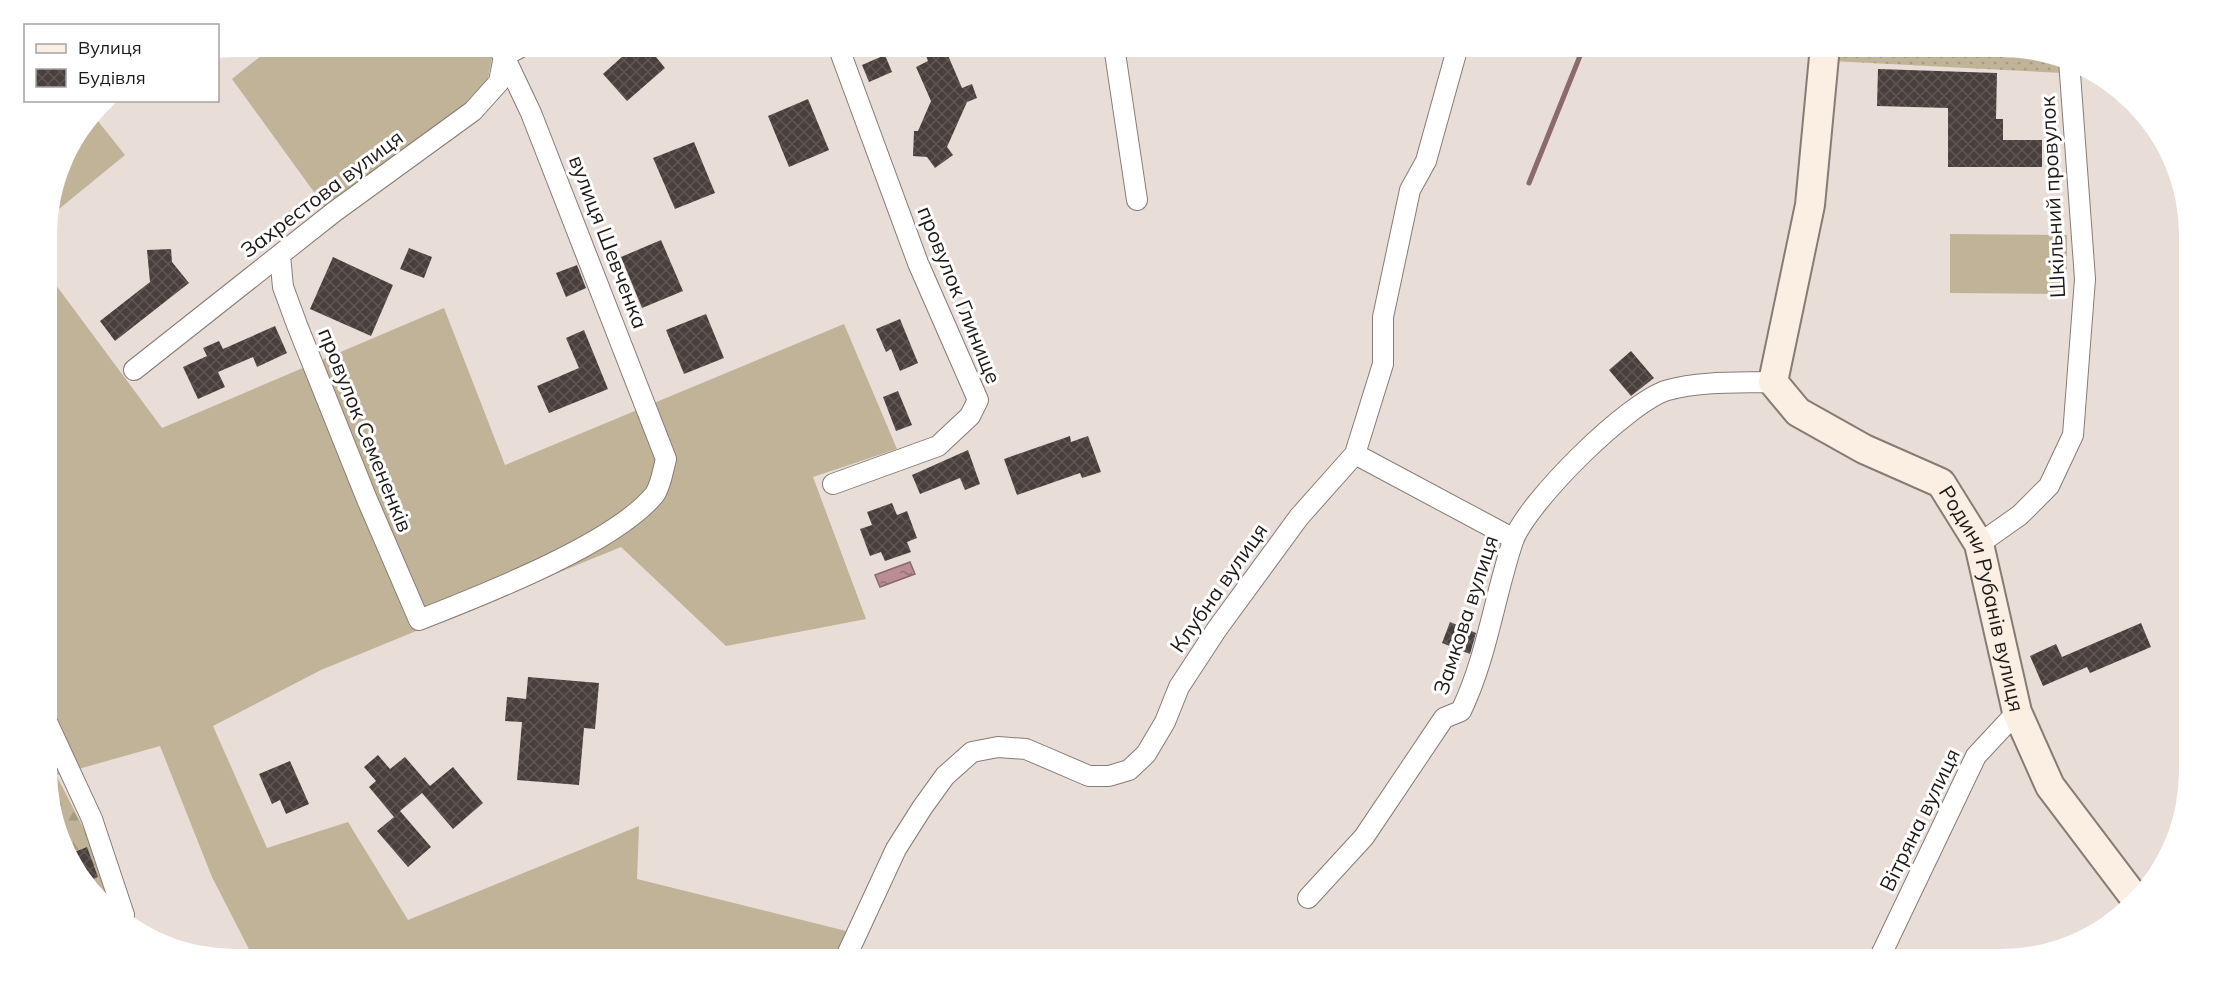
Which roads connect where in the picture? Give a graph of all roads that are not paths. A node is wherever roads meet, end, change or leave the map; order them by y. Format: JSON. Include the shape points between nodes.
{"nodes":[{"id":1,"x":500,"y":57,"type":"edge"},
{"id":2,"x":503,"y":57,"type":"edge"},
{"id":3,"x":842,"y":57,"type":"edge"},
{"id":4,"x":1116,"y":57,"type":"edge"},
{"id":5,"x":1455,"y":57,"type":"edge"},
{"id":6,"x":1824,"y":57,"type":"edge"},
{"id":7,"x":2070,"y":71,"type":"edge"},
{"id":8,"x":1137,"y":200,"type":"dead end"},
{"id":9,"x":280,"y":255,"type":"junction"},
{"id":10,"x":134,"y":370,"type":"dead end"},
{"id":11,"x":1773,"y":382,"type":"junction"},
{"id":12,"x":1355,"y":454,"type":"junction"},
{"id":13,"x":833,"y":484,"type":"dead end"},
{"id":14,"x":1514,"y":539,"type":"junction"},
{"id":15,"x":1979,"y":544,"type":"junction"},
{"id":16,"x":419,"y":620,"type":"joint"},
{"id":17,"x":2017,"y":712,"type":"junction"},
{"id":18,"x":57,"y":743,"type":"edge"},
{"id":19,"x":2131,"y":893,"type":"edge"},
{"id":20,"x":1308,"y":898,"type":"dead end"},
{"id":21,"x":122,"y":907,"type":"edge"},
{"id":22,"x":850,"y":949,"type":"edge"},
{"id":23,"x":1884,"y":949,"type":"edge"}],
"edges":[{"from":1,"to":9,"type":"street","name":"Захрестова вулиця","via":[[499,82],[473,111]]},
{"from":2,"to":16,"type":"street","name":"вулиця Шевченка","via":[[572,213],[666,459],[656,492],[634,515],[590,543]]},
{"from":3,"to":13,"type":"street","name":"провулок Глинище","via":[[918,263],[978,400],[970,416],[938,446]]},
{"from":4,"to":8,"type":"street"},
{"from":5,"to":12,"type":"street","name":"Клубна вулиця","via":[[1426,161],[1410,190],[1383,317],[1383,364]]},
{"from":6,"to":11,"type":"street","via":[[1810,206]]},
{"from":7,"to":15,"type":"street","name":"Шкільний провулок","via":[[2085,279],[2073,435],[2049,486],[2020,515]]},
{"from":9,"to":10,"type":"street","name":"Захрестова вулиця"},
{"from":9,"to":16,"type":"street","name":"провулок Семененків","via":[[282,288]]},
{"from":11,"to":14,"type":"street","name":"Замкова вулиця","via":[[1719,383],[1667,390],[1618,421],[1588,447],[1533,510]]},
{"from":11,"to":15,"type":"street","name":"Родини Рубанів вулиця","via":[[1798,412],[1864,449],[1941,483]]},
{"from":12,"to":14,"type":"street"},
{"from":12,"to":22,"type":"street","name":"Клубна вулиця","via":[[1299,517],[1217,628],[1179,687],[1146,754],[1129,770],[1089,776],[1026,749],[998,747],[972,752],[945,776],[896,849]]},
{"from":14,"to":20,"type":"street","name":"Замкова вулиця","via":[[1474,685],[1461,711],[1444,718],[1364,837]]},
{"from":15,"to":17,"type":"street","name":"Родини Рубанів вулиця"},
{"from":17,"to":19,"type":"street","name":"Родини Рубанів вулиця","via":[[2050,786]]},
{"from":17,"to":23,"type":"street","name":"Вітряна вулиця","via":[[1976,756]]},
{"from":18,"to":21,"type":"street","via":[[93,819]]}]}
